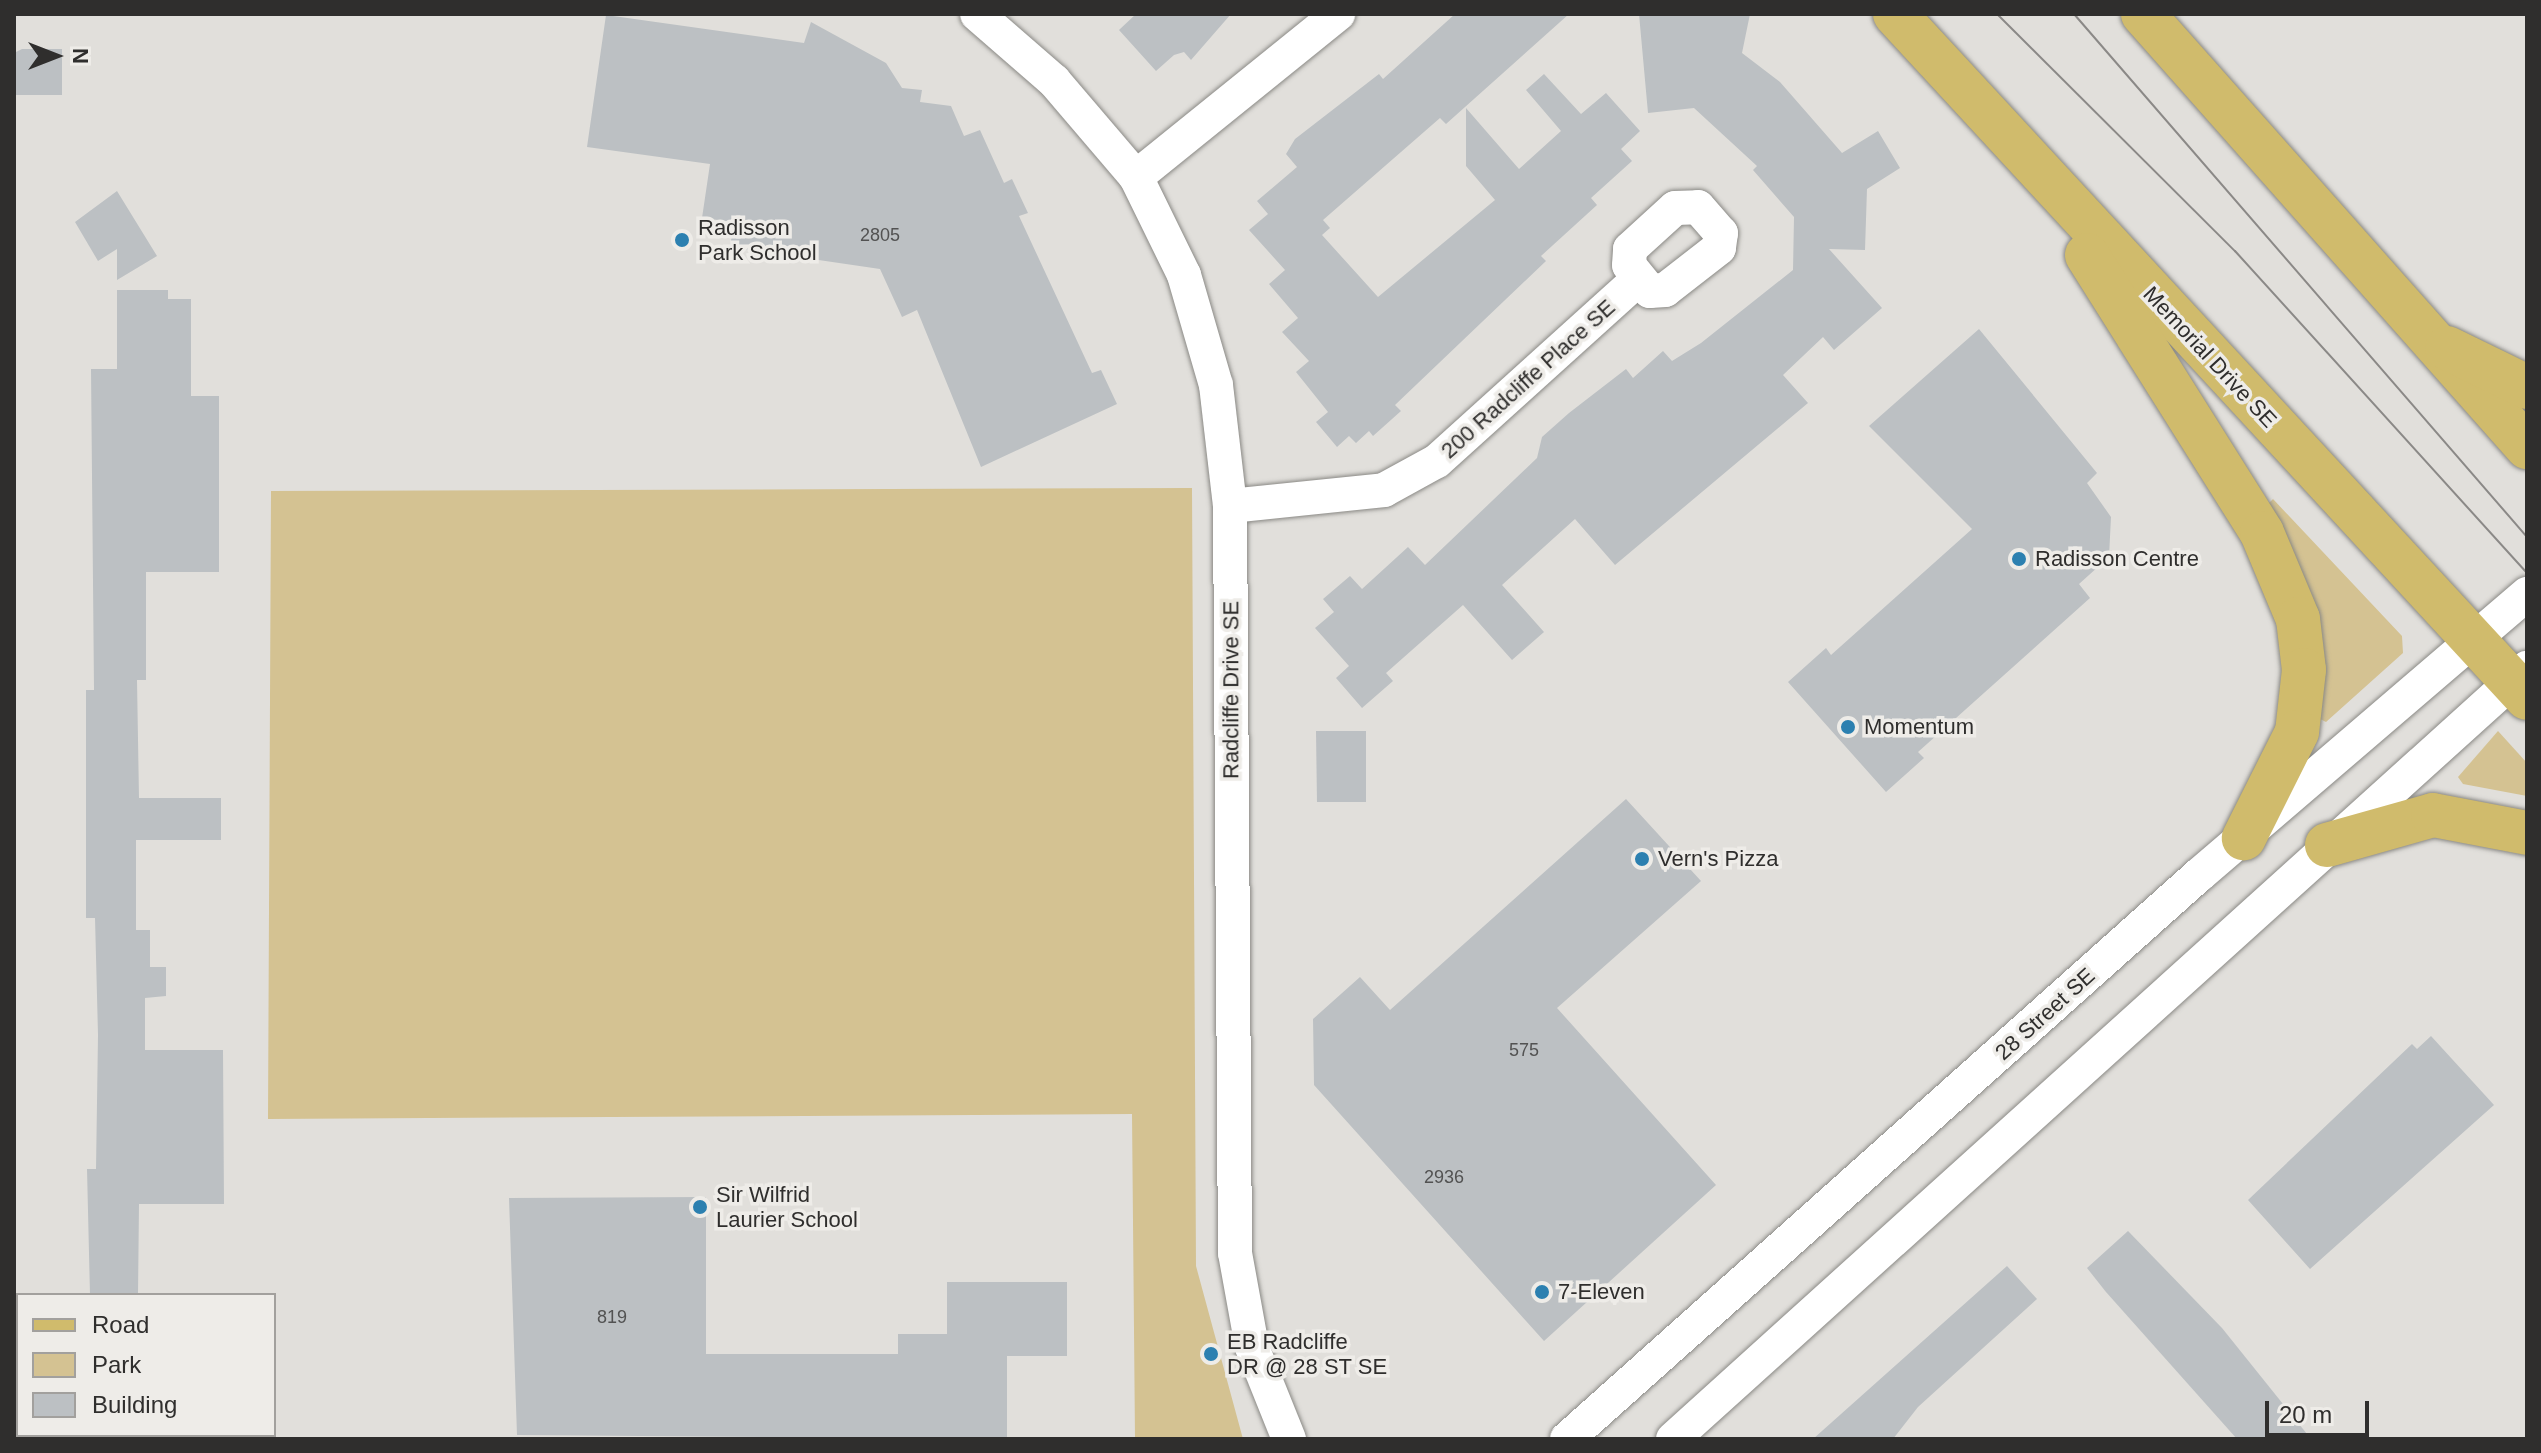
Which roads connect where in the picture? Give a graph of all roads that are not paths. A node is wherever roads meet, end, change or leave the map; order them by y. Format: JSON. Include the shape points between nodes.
{"nodes":[{"id":1,"x":977,"y":14,"type":"edge"},
{"id":2,"x":1338,"y":14,"type":"edge"},
{"id":3,"x":1895,"y":14,"type":"edge"},
{"id":4,"x":2143,"y":14,"type":"edge"},
{"id":5,"x":1136,"y":177,"type":"junction"},
{"id":6,"x":2052,"y":186,"type":"junction"},
{"id":7,"x":1637,"y":280,"type":"dead end"},
{"id":8,"x":2438,"y":344,"type":"junction"},
{"id":9,"x":2527,"y":387,"type":"edge"},
{"id":10,"x":2527,"y":447,"type":"edge"},
{"id":11,"x":1230,"y":506,"type":"junction"},
{"id":12,"x":2527,"y":594,"type":"edge"},
{"id":13,"x":2472,"y":639,"type":"junction"},
{"id":14,"x":2522,"y":682,"type":"edge"},
{"id":15,"x":2527,"y":833,"type":"edge"},
{"id":16,"x":2244,"y":838,"type":"junction"},
{"id":17,"x":2327,"y":845,"type":"junction"},
{"id":18,"x":1289,"y":1439,"type":"edge"},
{"id":19,"x":1567,"y":1439,"type":"edge"},
{"id":20,"x":1673,"y":1439,"type":"edge"}],
"edges":[{"from":1,"to":5,"type":"street","name":"Radcliffe Drive SE","via":[[1054,81]]},
{"from":2,"to":5,"type":"street"},
{"from":3,"to":6,"type":"main road","name":"Memorial Drive SE"},
{"from":4,"to":8,"type":"main road"},
{"from":5,"to":11,"type":"street","name":"Radcliffe Drive SE","via":[[1201,326],[1221,415]]},
{"from":6,"to":13,"type":"main road","name":"Memorial Drive SE"},
{"from":6,"to":16,"type":"main road","via":[[2066,224],[2262,533],[2293,600],[2304,670],[2297,732]]},
{"from":7,"to":11,"type":"street","name":"200 Radcliffe Place SE","via":[[1437,461],[1384,490]]},
{"from":8,"to":9,"type":"main road"},
{"from":8,"to":10,"type":"main road"},
{"from":11,"to":18,"type":"street","name":"Radcliffe Drive SE","via":[[1234,1241],[1252,1347]]},
{"from":12,"to":13,"type":"street","name":"28 Street SE"},
{"from":13,"to":14,"type":"main road","name":"Memorial Drive SE"},
{"from":13,"to":16,"type":"street","name":"28 Street SE"},
{"from":14,"to":17,"type":"street"},
{"from":15,"to":17,"type":"main road","via":[[2433,815]]},
{"from":16,"to":19,"type":"street","name":"28 Street SE"},
{"from":17,"to":20,"type":"street"}]}
